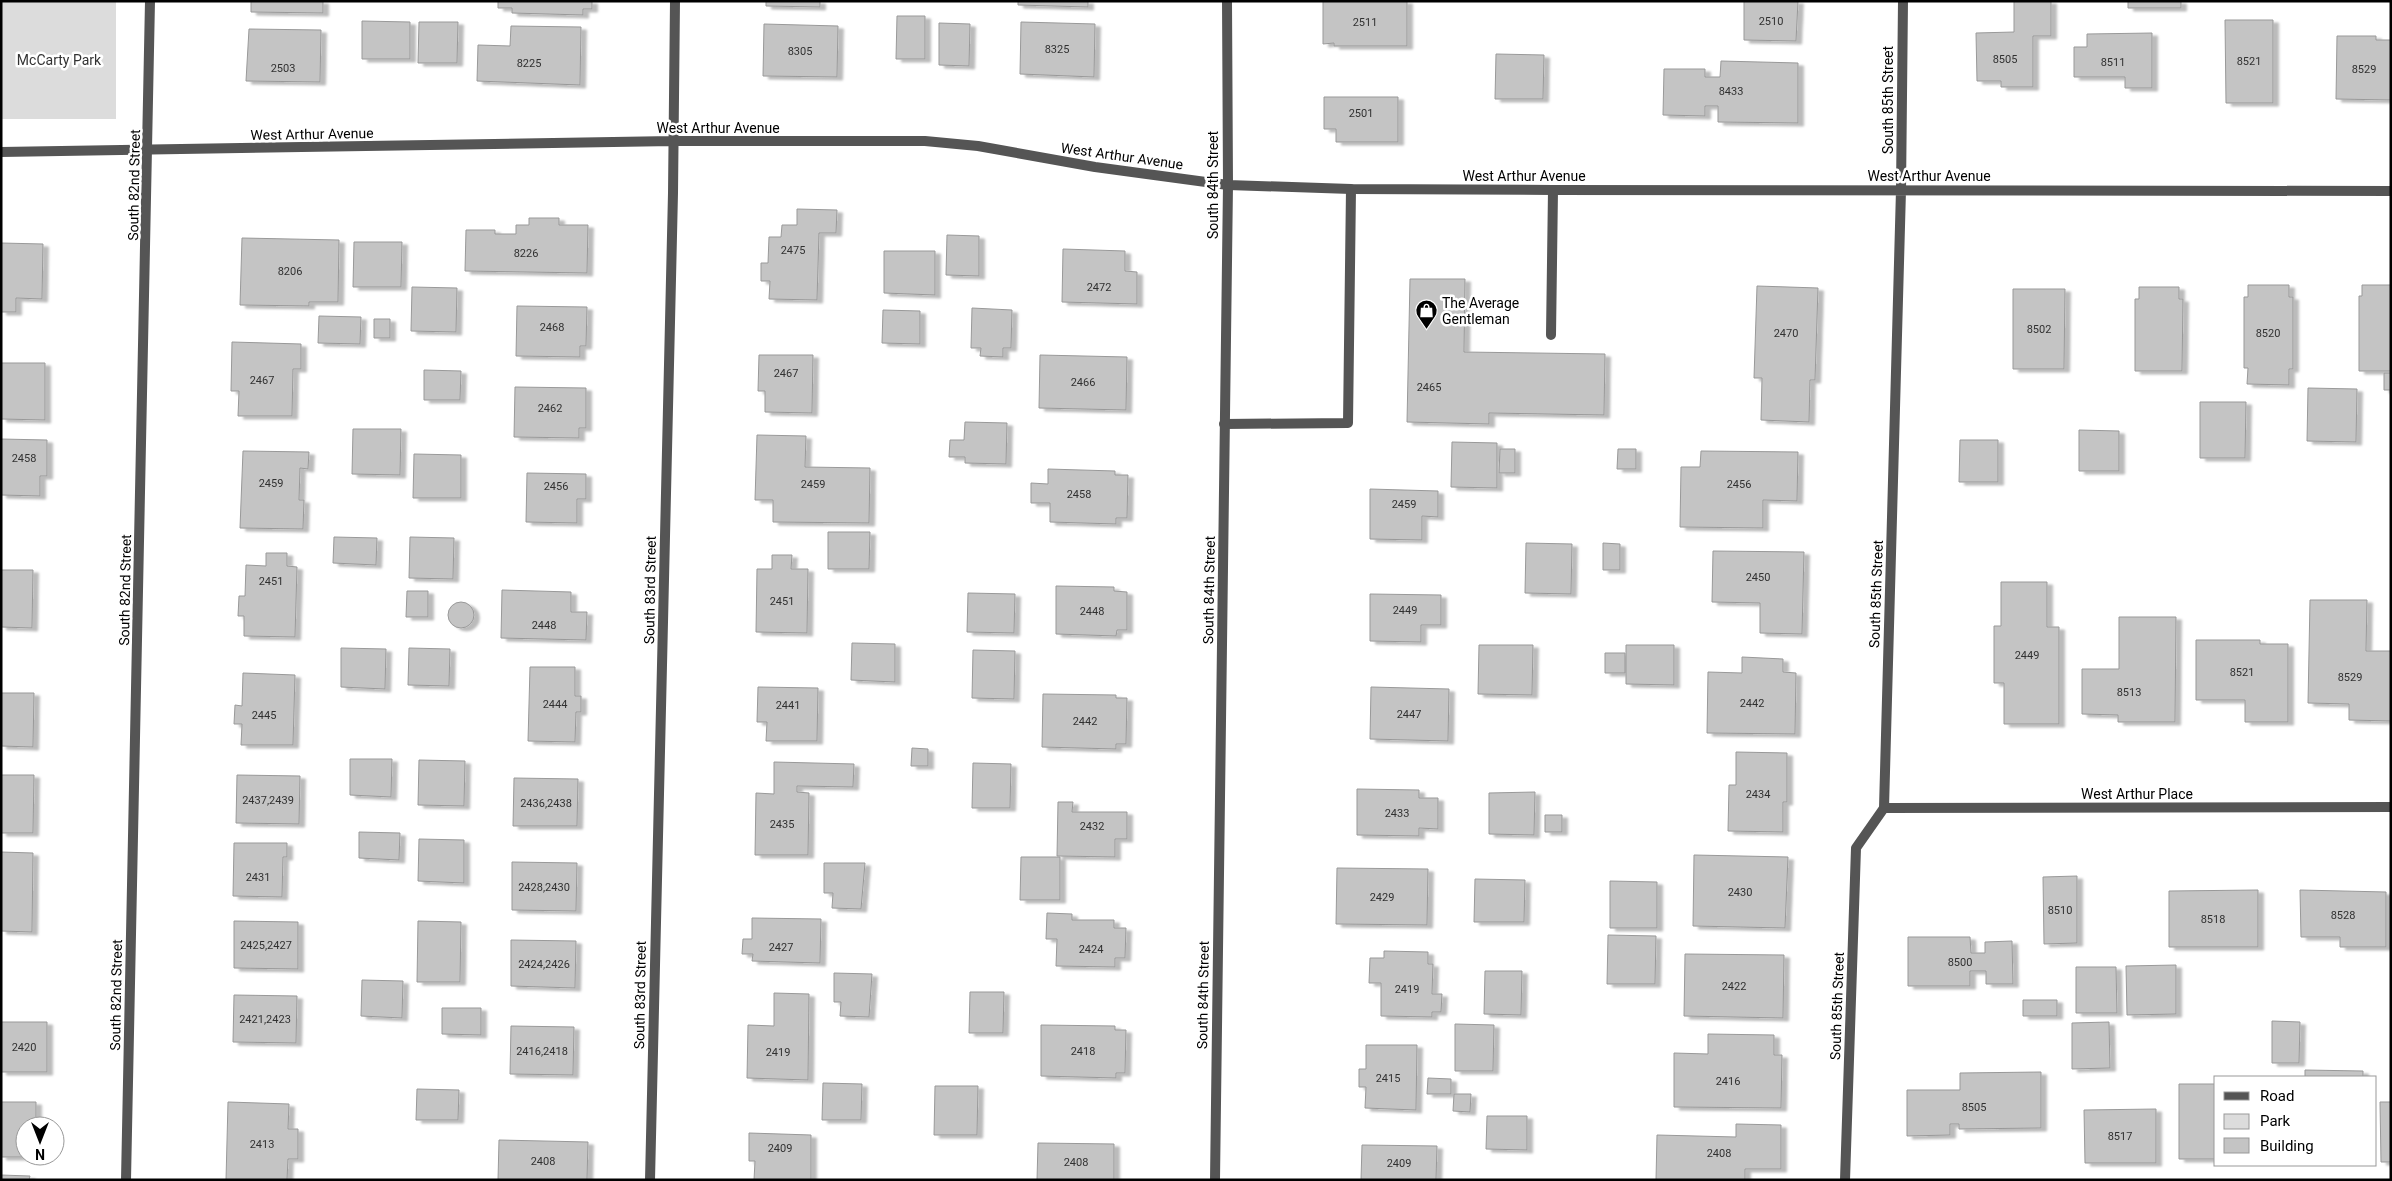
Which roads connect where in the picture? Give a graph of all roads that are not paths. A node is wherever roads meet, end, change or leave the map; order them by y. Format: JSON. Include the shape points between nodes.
{"nodes":[{"id":1,"x":150,"y":1,"type":"edge"},
{"id":2,"x":675,"y":1,"type":"edge"},
{"id":3,"x":1227,"y":1,"type":"edge"},
{"id":4,"x":1902,"y":1,"type":"edge"},
{"id":5,"x":674,"y":141,"type":"junction"},
{"id":6,"x":148,"y":150,"type":"junction"},
{"id":7,"x":1,"y":152,"type":"edge"},
{"id":8,"x":1228,"y":185,"type":"junction"},
{"id":9,"x":1351,"y":189,"type":"junction"},
{"id":10,"x":1553,"y":190,"type":"junction"},
{"id":11,"x":1901,"y":190,"type":"junction"},
{"id":12,"x":2391,"y":191,"type":"edge"},
{"id":13,"x":1552,"y":335,"type":"dead end"},
{"id":14,"x":1224,"y":424,"type":"junction"},
{"id":15,"x":2391,"y":807,"type":"edge"},
{"id":16,"x":1884,"y":808,"type":"junction"},
{"id":17,"x":126,"y":1180,"type":"edge"},
{"id":18,"x":650,"y":1180,"type":"edge"},
{"id":19,"x":1215,"y":1180,"type":"edge"},
{"id":20,"x":1845,"y":1180,"type":"edge"}],
"edges":[{"from":1,"to":6,"type":"street","name":"South 82nd Street"},
{"from":2,"to":5,"type":"street","name":"South 83rd Street"},
{"from":3,"to":8,"type":"street","name":"South 84th Street"},
{"from":4,"to":11,"type":"street","name":"South 85th Street"},
{"from":5,"to":6,"type":"street","name":"West Arthur Avenue"},
{"from":5,"to":8,"type":"street","name":"West Arthur Avenue","via":[[925,141],[978,146],[1095,167]]},
{"from":5,"to":18,"type":"street","name":"South 83rd Street"},
{"from":6,"to":7,"type":"street","name":"West Arthur Avenue"},
{"from":6,"to":17,"type":"street","name":"South 82nd Street"},
{"from":8,"to":9,"type":"street","name":"West Arthur Avenue"},
{"from":8,"to":14,"type":"street","name":"South 84th Street"},
{"from":9,"to":10,"type":"street","name":"West Arthur Avenue"},
{"from":9,"to":14,"type":"street","via":[[1348,423]]},
{"from":10,"to":11,"type":"street","name":"West Arthur Avenue"},
{"from":10,"to":13,"type":"street"},
{"from":11,"to":12,"type":"street","name":"West Arthur Avenue"},
{"from":11,"to":16,"type":"street","name":"South 85th Street"},
{"from":14,"to":19,"type":"street","name":"South 84th Street"},
{"from":15,"to":16,"type":"street","name":"West Arthur Place"},
{"from":16,"to":20,"type":"street","name":"South 85th Street","via":[[1856,848]]}]}
